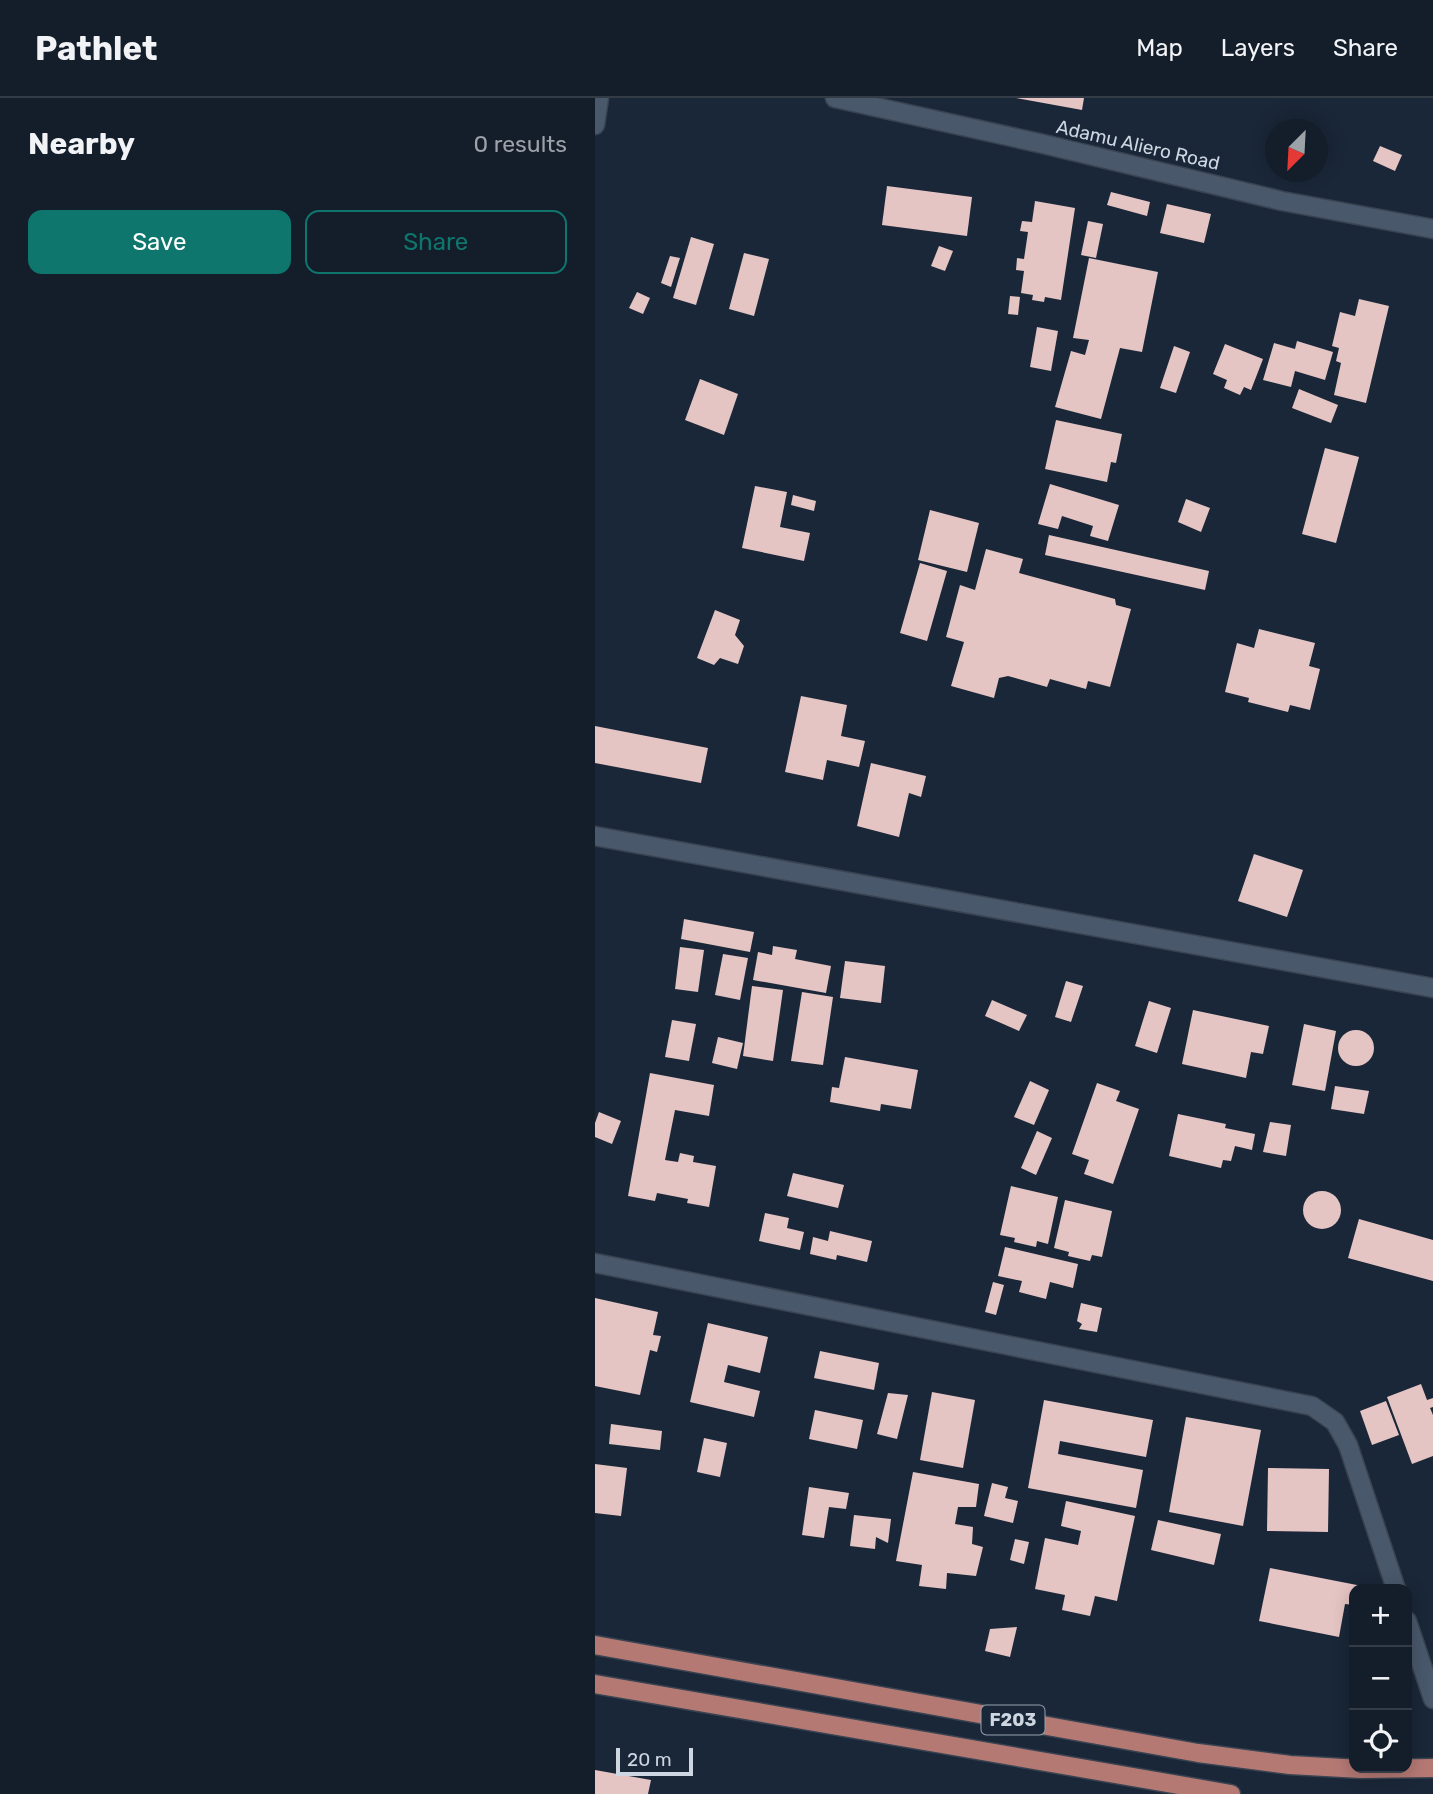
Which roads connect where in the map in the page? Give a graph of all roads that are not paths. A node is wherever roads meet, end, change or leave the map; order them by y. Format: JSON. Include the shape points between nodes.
{"nodes":[{"id":1,"x":599,"y":98,"type":"edge"},
{"id":2,"x":835,"y":98,"type":"edge"},
{"id":3,"x":595,"y":125,"type":"edge"},
{"id":4,"x":1433,"y":229,"type":"edge"},
{"id":5,"x":595,"y":836,"type":"edge"},
{"id":6,"x":1433,"y":988,"type":"edge"},
{"id":7,"x":595,"y":1264,"type":"edge"},
{"id":8,"x":1394,"y":1584,"type":"edge"},
{"id":9,"x":1412,"y":1636,"type":"edge"},
{"id":10,"x":595,"y":1645,"type":"edge"},
{"id":11,"x":595,"y":1684,"type":"edge"},
{"id":12,"x":1433,"y":1699,"type":"edge"},
{"id":13,"x":1433,"y":1768,"type":"edge"},
{"id":14,"x":1231,"y":1794,"type":"edge"}],
"edges":[{"from":1,"to":3,"type":"street"},
{"from":2,"to":4,"type":"street","name":"Adamu Aliero Road","via":[[1282,201]]},
{"from":5,"to":6,"type":"street"},
{"from":7,"to":8,"type":"street","via":[[1312,1406],[1335,1422],[1348,1445]]},
{"from":9,"to":12,"type":"street"},
{"from":10,"to":13,"type":"main road","number":"F203","via":[[1198,1753],[1290,1765]]},
{"from":11,"to":14,"type":"main road","number":"F203"}]}
